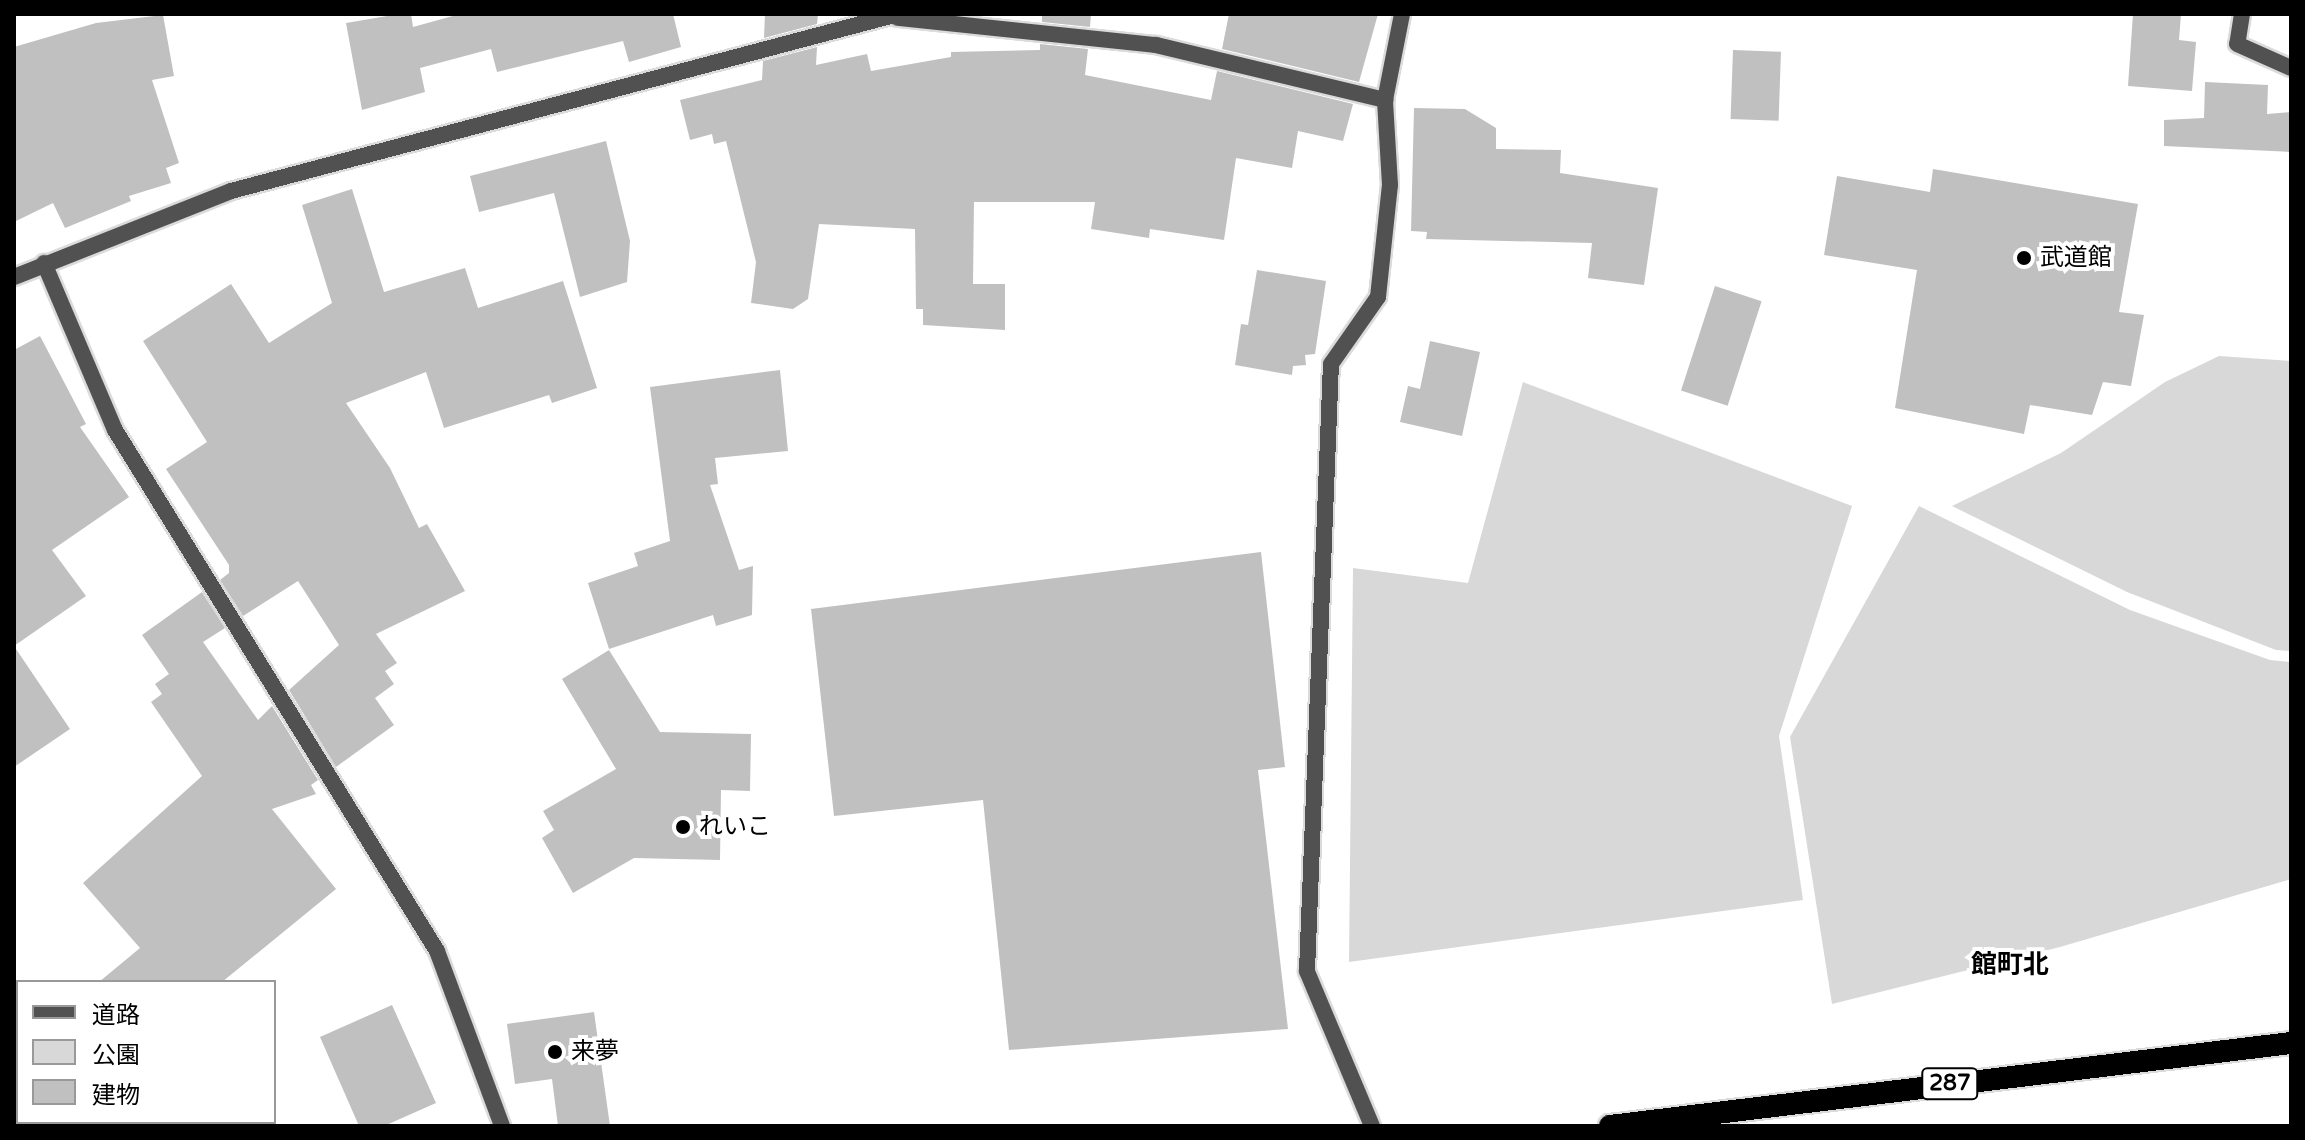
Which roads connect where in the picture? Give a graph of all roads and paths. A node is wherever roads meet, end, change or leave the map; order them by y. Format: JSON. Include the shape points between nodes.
{"nodes":[{"id":1,"x":1402,"y":14,"type":"edge"},
{"id":2,"x":2242,"y":14,"type":"edge"},
{"id":3,"x":898,"y":16,"type":"edge"},
{"id":4,"x":2291,"y":68,"type":"edge"},
{"id":5,"x":1385,"y":100,"type":"junction"},
{"id":6,"x":44,"y":263,"type":"junction"},
{"id":7,"x":14,"y":277,"type":"edge"},
{"id":8,"x":2291,"y":1043,"type":"edge"},
{"id":9,"x":502,"y":1126,"type":"edge"},
{"id":10,"x":1372,"y":1126,"type":"edge"},
{"id":11,"x":1610,"y":1126,"type":"edge"}],
"edges":[{"from":1,"to":5,"type":"street"},
{"from":2,"to":4,"type":"street","via":[[2237,44]]},
{"from":3,"to":5,"type":"street","via":[[1156,45]]},
{"from":3,"to":6,"type":"street","via":[[231,191]]},
{"from":5,"to":10,"type":"street","via":[[1390,185],[1378,297],[1331,364],[1307,971]]},
{"from":6,"to":7,"type":"street"},
{"from":6,"to":9,"type":"street","via":[[115,430],[437,951]]},
{"from":8,"to":11,"type":"highway","number":"287"}]}
